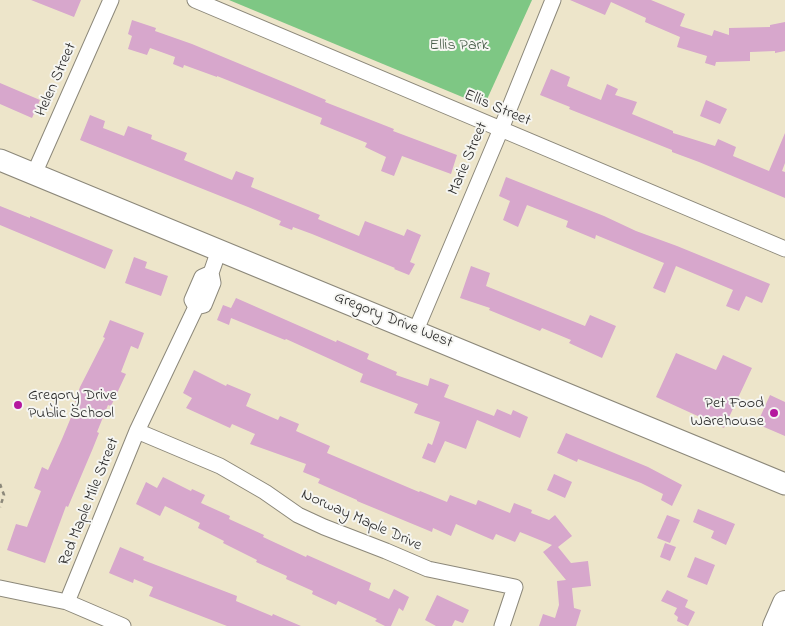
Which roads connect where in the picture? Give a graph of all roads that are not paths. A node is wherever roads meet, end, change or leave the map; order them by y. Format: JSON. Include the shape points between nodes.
{"nodes":[{"id":1,"x":111,"y":0,"type":"edge"},
{"id":2,"x":195,"y":0,"type":"edge"},
{"id":3,"x":553,"y":0,"type":"edge"},
{"id":4,"x":501,"y":129,"type":"junction"},
{"id":5,"x":0,"y":160,"type":"edge"},
{"id":6,"x":34,"y":174,"type":"junction"},
{"id":7,"x":785,"y":249,"type":"edge"},
{"id":8,"x":219,"y":250,"type":"junction"},
{"id":9,"x":416,"y":330,"type":"junction"},
{"id":10,"x":137,"y":431,"type":"junction"},
{"id":11,"x":785,"y":484,"type":"edge"},
{"id":12,"x":0,"y":588,"type":"edge"},
{"id":13,"x":67,"y":602,"type":"junction"},
{"id":14,"x":785,"y":603,"type":"edge"},
{"id":15,"x":123,"y":626,"type":"edge"},
{"id":16,"x":502,"y":626,"type":"edge"},
{"id":17,"x":775,"y":626,"type":"edge"}],
"edges":[{"from":1,"to":6,"type":"street","name":"Helen Street"},
{"from":2,"to":4,"type":"street","name":"Ellis Street"},
{"from":3,"to":4,"type":"street","name":"Marie Street"},
{"from":4,"to":7,"type":"street","name":"Ellis Street"},
{"from":4,"to":9,"type":"street","name":"Marie Street"},
{"from":5,"to":6,"type":"street","name":"Gregory Drive West"},
{"from":6,"to":8,"type":"street","name":"Gregory Drive West"},
{"from":8,"to":9,"type":"street","name":"Gregory Drive West"},
{"from":8,"to":10,"type":"street","name":"Red Maple Mile Street","via":[[210,273],[213,283],[204,305],[196,307]]},
{"from":9,"to":11,"type":"street","name":"Gregory Drive West"},
{"from":10,"to":13,"type":"street","name":"Red Maple Mile Street"},
{"from":10,"to":16,"type":"street","name":"Norway Maple Drive","via":[[220,466],[298,515],[324,527],[428,569],[515,586]]},
{"from":12,"to":13,"type":"street"},
{"from":13,"to":15,"type":"street"},
{"from":14,"to":17,"type":"main road"}]}
